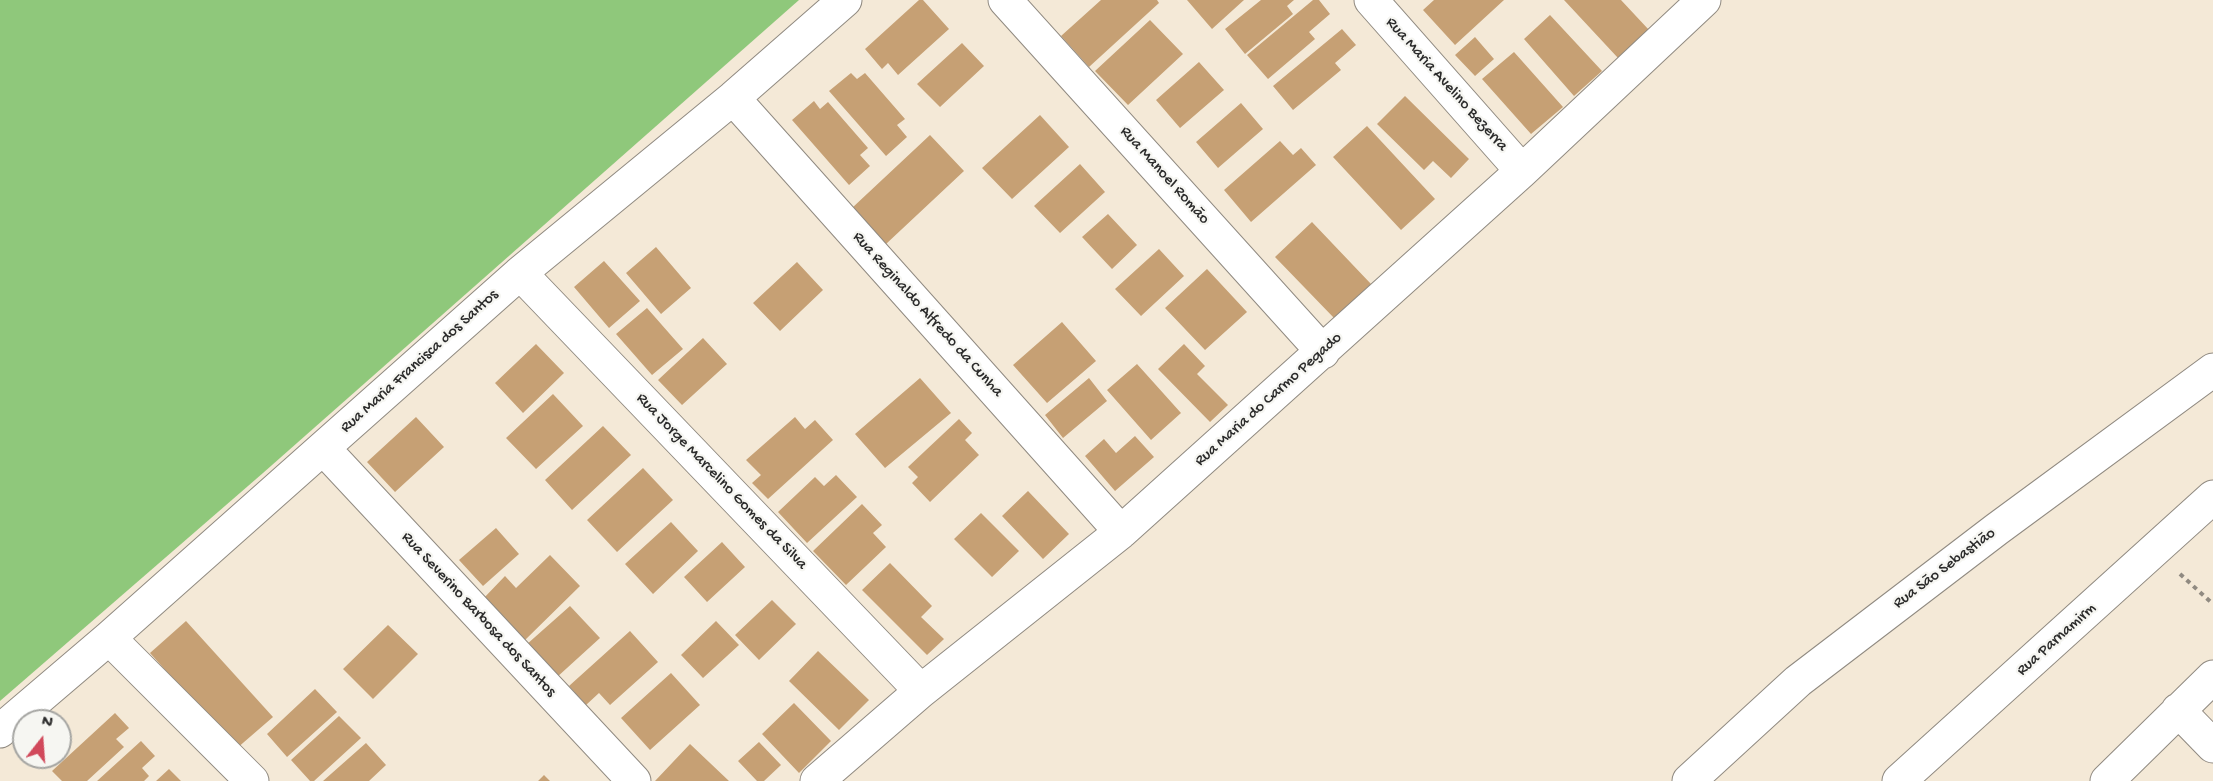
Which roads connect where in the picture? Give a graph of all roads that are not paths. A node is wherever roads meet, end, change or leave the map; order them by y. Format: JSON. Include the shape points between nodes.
{"nodes":[{"id":1,"x":845,"y":0,"type":"edge"},
{"id":2,"x":1005,"y":0,"type":"edge"},
{"id":3,"x":1371,"y":0,"type":"edge"},
{"id":4,"x":1704,"y":0,"type":"edge"},
{"id":5,"x":733,"y":98,"type":"junction"},
{"id":6,"x":1522,"y":171,"type":"junction"},
{"id":7,"x":520,"y":273,"type":"junction"},
{"id":8,"x":1323,"y":352,"type":"junction"},
{"id":9,"x":2213,"y":370,"type":"edge"},
{"id":10,"x":323,"y":448,"type":"junction"},
{"id":11,"x":2213,"y":497,"type":"edge"},
{"id":12,"x":1121,"y":532,"type":"junction"},
{"id":13,"x":109,"y":638,"type":"junction"},
{"id":14,"x":2213,"y":676,"type":"edge"},
{"id":15,"x":921,"y":691,"type":"junction"},
{"id":16,"x":2178,"y":710,"type":"junction"},
{"id":17,"x":0,"y":731,"type":"edge"},
{"id":18,"x":2213,"y":746,"type":"edge"},
{"id":19,"x":252,"y":781,"type":"edge"},
{"id":20,"x":634,"y":781,"type":"edge"},
{"id":21,"x":817,"y":781,"type":"edge"},
{"id":22,"x":1689,"y":781,"type":"edge"},
{"id":23,"x":1899,"y":781,"type":"edge"},
{"id":24,"x":2107,"y":781,"type":"edge"}],
"edges":[{"from":1,"to":5,"type":"street","name":"Rua Maria Francisca dos Santos"},
{"from":2,"to":8,"type":"street","name":"Rua Manoel Romão"},
{"from":3,"to":6,"type":"street","name":"Rua Maria Avelino Bezerra"},
{"from":4,"to":6,"type":"street","name":"Rua Maria do Carmo Pegado"},
{"from":5,"to":7,"type":"street","name":"Rua Maria Francisca dos Santos"},
{"from":5,"to":12,"type":"street","name":"Rua Reginaldo Alfredo da Cunha"},
{"from":6,"to":8,"type":"street","name":"Rua Maria do Carmo Pegado"},
{"from":7,"to":10,"type":"street","name":"Rua Maria Francisca dos Santos"},
{"from":7,"to":15,"type":"street","name":"Rua Jorge Marcelino Gomes da Silva"},
{"from":8,"to":12,"type":"street","name":"Rua Maria do Carmo Pegado"},
{"from":9,"to":22,"type":"street","name":"Rua São Sebastião","via":[[1798,681]]},
{"from":10,"to":13,"type":"street","name":"Rua Maria Francisca dos Santos"},
{"from":10,"to":20,"type":"street","name":"Rua Severino Barbosa dos Santos"},
{"from":11,"to":23,"type":"street","name":"Rua Parnamirm"},
{"from":12,"to":15,"type":"street","name":"Rua Maria do Carmo Pegado"},
{"from":13,"to":17,"type":"street","name":"Rua Maria Francisca dos Santos"},
{"from":13,"to":19,"type":"street"},
{"from":14,"to":16,"type":"street"},
{"from":15,"to":21,"type":"street","name":"Rua Maria do Carmo Pegado"},
{"from":16,"to":18,"type":"street"},
{"from":16,"to":24,"type":"street"}]}
